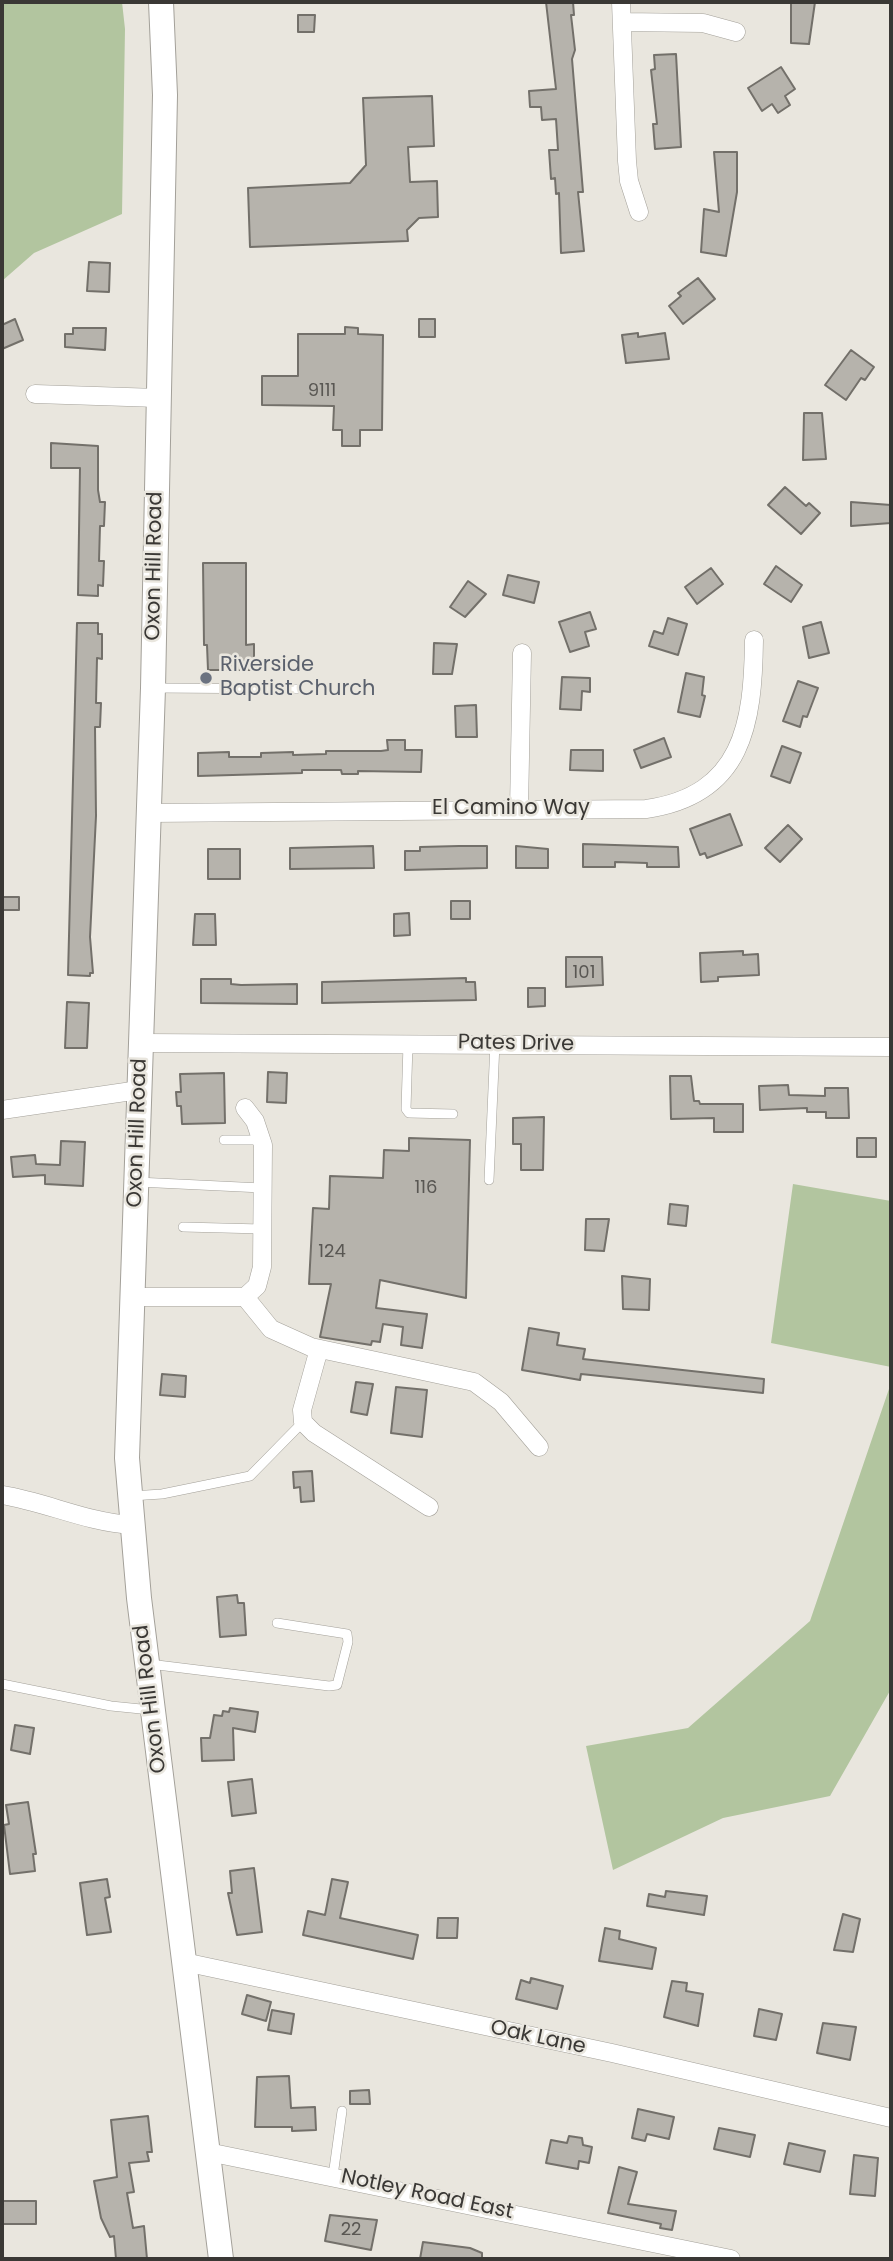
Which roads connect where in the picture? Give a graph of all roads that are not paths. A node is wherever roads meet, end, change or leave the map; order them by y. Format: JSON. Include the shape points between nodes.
{"nodes":[{"id":1,"x":161,"y":2,"type":"edge"},
{"id":2,"x":621,"y":2,"type":"edge"},
{"id":3,"x":622,"y":22,"type":"junction"},
{"id":4,"x":736,"y":32,"type":"dead end"},
{"id":5,"x":639,"y":212,"type":"dead end"},
{"id":6,"x":35,"y":394,"type":"dead end"},
{"id":7,"x":158,"y":398,"type":"junction"},
{"id":8,"x":754,"y":640,"type":"dead end"},
{"id":9,"x":522,"y":653,"type":"dead end"},
{"id":10,"x":153,"y":688,"type":"junction"},
{"id":11,"x":297,"y":689,"type":"dead end"},
{"id":12,"x":519,"y":809,"type":"junction"},
{"id":13,"x":149,"y":813,"type":"junction"},
{"id":14,"x":408,"y":1043,"type":"junction"},
{"id":15,"x":495,"y":1043,"type":"junction"},
{"id":16,"x":142,"y":1044,"type":"junction"},
{"id":17,"x":891,"y":1047,"type":"edge"},
{"id":18,"x":139,"y":1090,"type":"junction"},
{"id":19,"x":245,"y":1108,"type":"dead end"},
{"id":20,"x":2,"y":1110,"type":"edge"},
{"id":21,"x":453,"y":1114,"type":"dead end"},
{"id":22,"x":224,"y":1140,"type":"dead end"},
{"id":23,"x":261,"y":1140,"type":"junction"},
{"id":24,"x":489,"y":1180,"type":"dead end"},
{"id":25,"x":136,"y":1182,"type":"junction"},
{"id":26,"x":262,"y":1188,"type":"junction"},
{"id":27,"x":183,"y":1227,"type":"dead end"},
{"id":28,"x":262,"y":1229,"type":"junction"},
{"id":29,"x":131,"y":1297,"type":"junction"},
{"id":30,"x":244,"y":1297,"type":"junction"},
{"id":31,"x":319,"y":1349,"type":"junction"},
{"id":32,"x":303,"y":1422,"type":"junction"},
{"id":33,"x":540,"y":1447,"type":"dead end"},
{"id":34,"x":2,"y":1495,"type":"edge"},
{"id":35,"x":129,"y":1496,"type":"junction"},
{"id":36,"x":429,"y":1507,"type":"dead end"},
{"id":37,"x":131,"y":1525,"type":"junction"},
{"id":38,"x":277,"y":1623,"type":"dead end"},
{"id":39,"x":147,"y":1664,"type":"junction"},
{"id":40,"x":2,"y":1684,"type":"edge"},
{"id":41,"x":153,"y":1710,"type":"junction"},
{"id":42,"x":184,"y":1962,"type":"junction"},
{"id":43,"x":342,"y":2111,"type":"dead end"},
{"id":44,"x":891,"y":2118,"type":"edge"},
{"id":45,"x":208,"y":2152,"type":"junction"},
{"id":46,"x":333,"y":2176,"type":"junction"},
{"id":47,"x":220,"y":2259,"type":"edge"},
{"id":48,"x":731,"y":2259,"type":"edge"}],
"edges":[{"from":1,"to":7,"type":"main road","name":"Oxon Hill Road","via":[[165,95]]},
{"from":2,"to":3,"type":"street"},
{"from":3,"to":4,"type":"street","via":[[703,23]]},
{"from":3,"to":5,"type":"street","via":[[627,161]]},
{"from":6,"to":7,"type":"street"},
{"from":7,"to":10,"type":"main road","name":"Oxon Hill Road"},
{"from":8,"to":12,"type":"street","name":"El Camino Way","via":[[744,727],[722,776],[704,791],[684,801],[646,809]]},
{"from":9,"to":12,"type":"street"},
{"from":10,"to":11,"type":"lane"},
{"from":10,"to":13,"type":"main road","name":"Oxon Hill Road"},
{"from":12,"to":13,"type":"street","name":"El Camino Way"},
{"from":13,"to":16,"type":"main road","name":"Oxon Hill Road"},
{"from":14,"to":15,"type":"street","name":"Pates Drive"},
{"from":14,"to":16,"type":"street","name":"Pates Drive"},
{"from":14,"to":21,"type":"lane","via":[[406,1109],[410,1113]]},
{"from":15,"to":17,"type":"street","name":"Pates Drive"},
{"from":15,"to":24,"type":"lane"},
{"from":16,"to":18,"type":"main road","name":"Oxon Hill Road"},
{"from":18,"to":20,"type":"street"},
{"from":18,"to":25,"type":"main road","name":"Oxon Hill Road"},
{"from":19,"to":23,"type":"street"},
{"from":22,"to":23,"type":"lane"},
{"from":23,"to":26,"type":"street"},
{"from":25,"to":26,"type":"lane"},
{"from":25,"to":29,"type":"main road","name":"Oxon Hill Road"},
{"from":26,"to":28,"type":"street"},
{"from":27,"to":28,"type":"lane"},
{"from":28,"to":30,"type":"street","via":[[257,1286]]},
{"from":29,"to":30,"type":"street"},
{"from":29,"to":35,"type":"main road","name":"Oxon Hill Road"},
{"from":30,"to":31,"type":"street","via":[[271,1329]]},
{"from":31,"to":32,"type":"street","via":[[302,1410]]},
{"from":31,"to":33,"type":"street","via":[[474,1382],[501,1402]]},
{"from":32,"to":35,"type":"lane","via":[[250,1476]]},
{"from":32,"to":36,"type":"street"},
{"from":34,"to":37,"type":"street","via":[[30,1499],[89,1519]]},
{"from":35,"to":37,"type":"main road","name":"Oxon Hill Road"},
{"from":37,"to":39,"type":"main road","name":"Oxon Hill Road"},
{"from":38,"to":39,"type":"lane","via":[[347,1634],[337,1685]]},
{"from":39,"to":41,"type":"main road","name":"Oxon Hill Road"},
{"from":40,"to":41,"type":"lane"},
{"from":41,"to":42,"type":"main road","name":"Oxon Hill Road"},
{"from":42,"to":44,"type":"street","name":"Oak Lane"},
{"from":42,"to":45,"type":"main road","name":"Oxon Hill Road"},
{"from":43,"to":46,"type":"lane"},
{"from":45,"to":46,"type":"street","name":"Notley Road East"},
{"from":45,"to":47,"type":"main road","name":"Oxon Hill Road"},
{"from":46,"to":48,"type":"street","name":"Notley Road East"}]}
